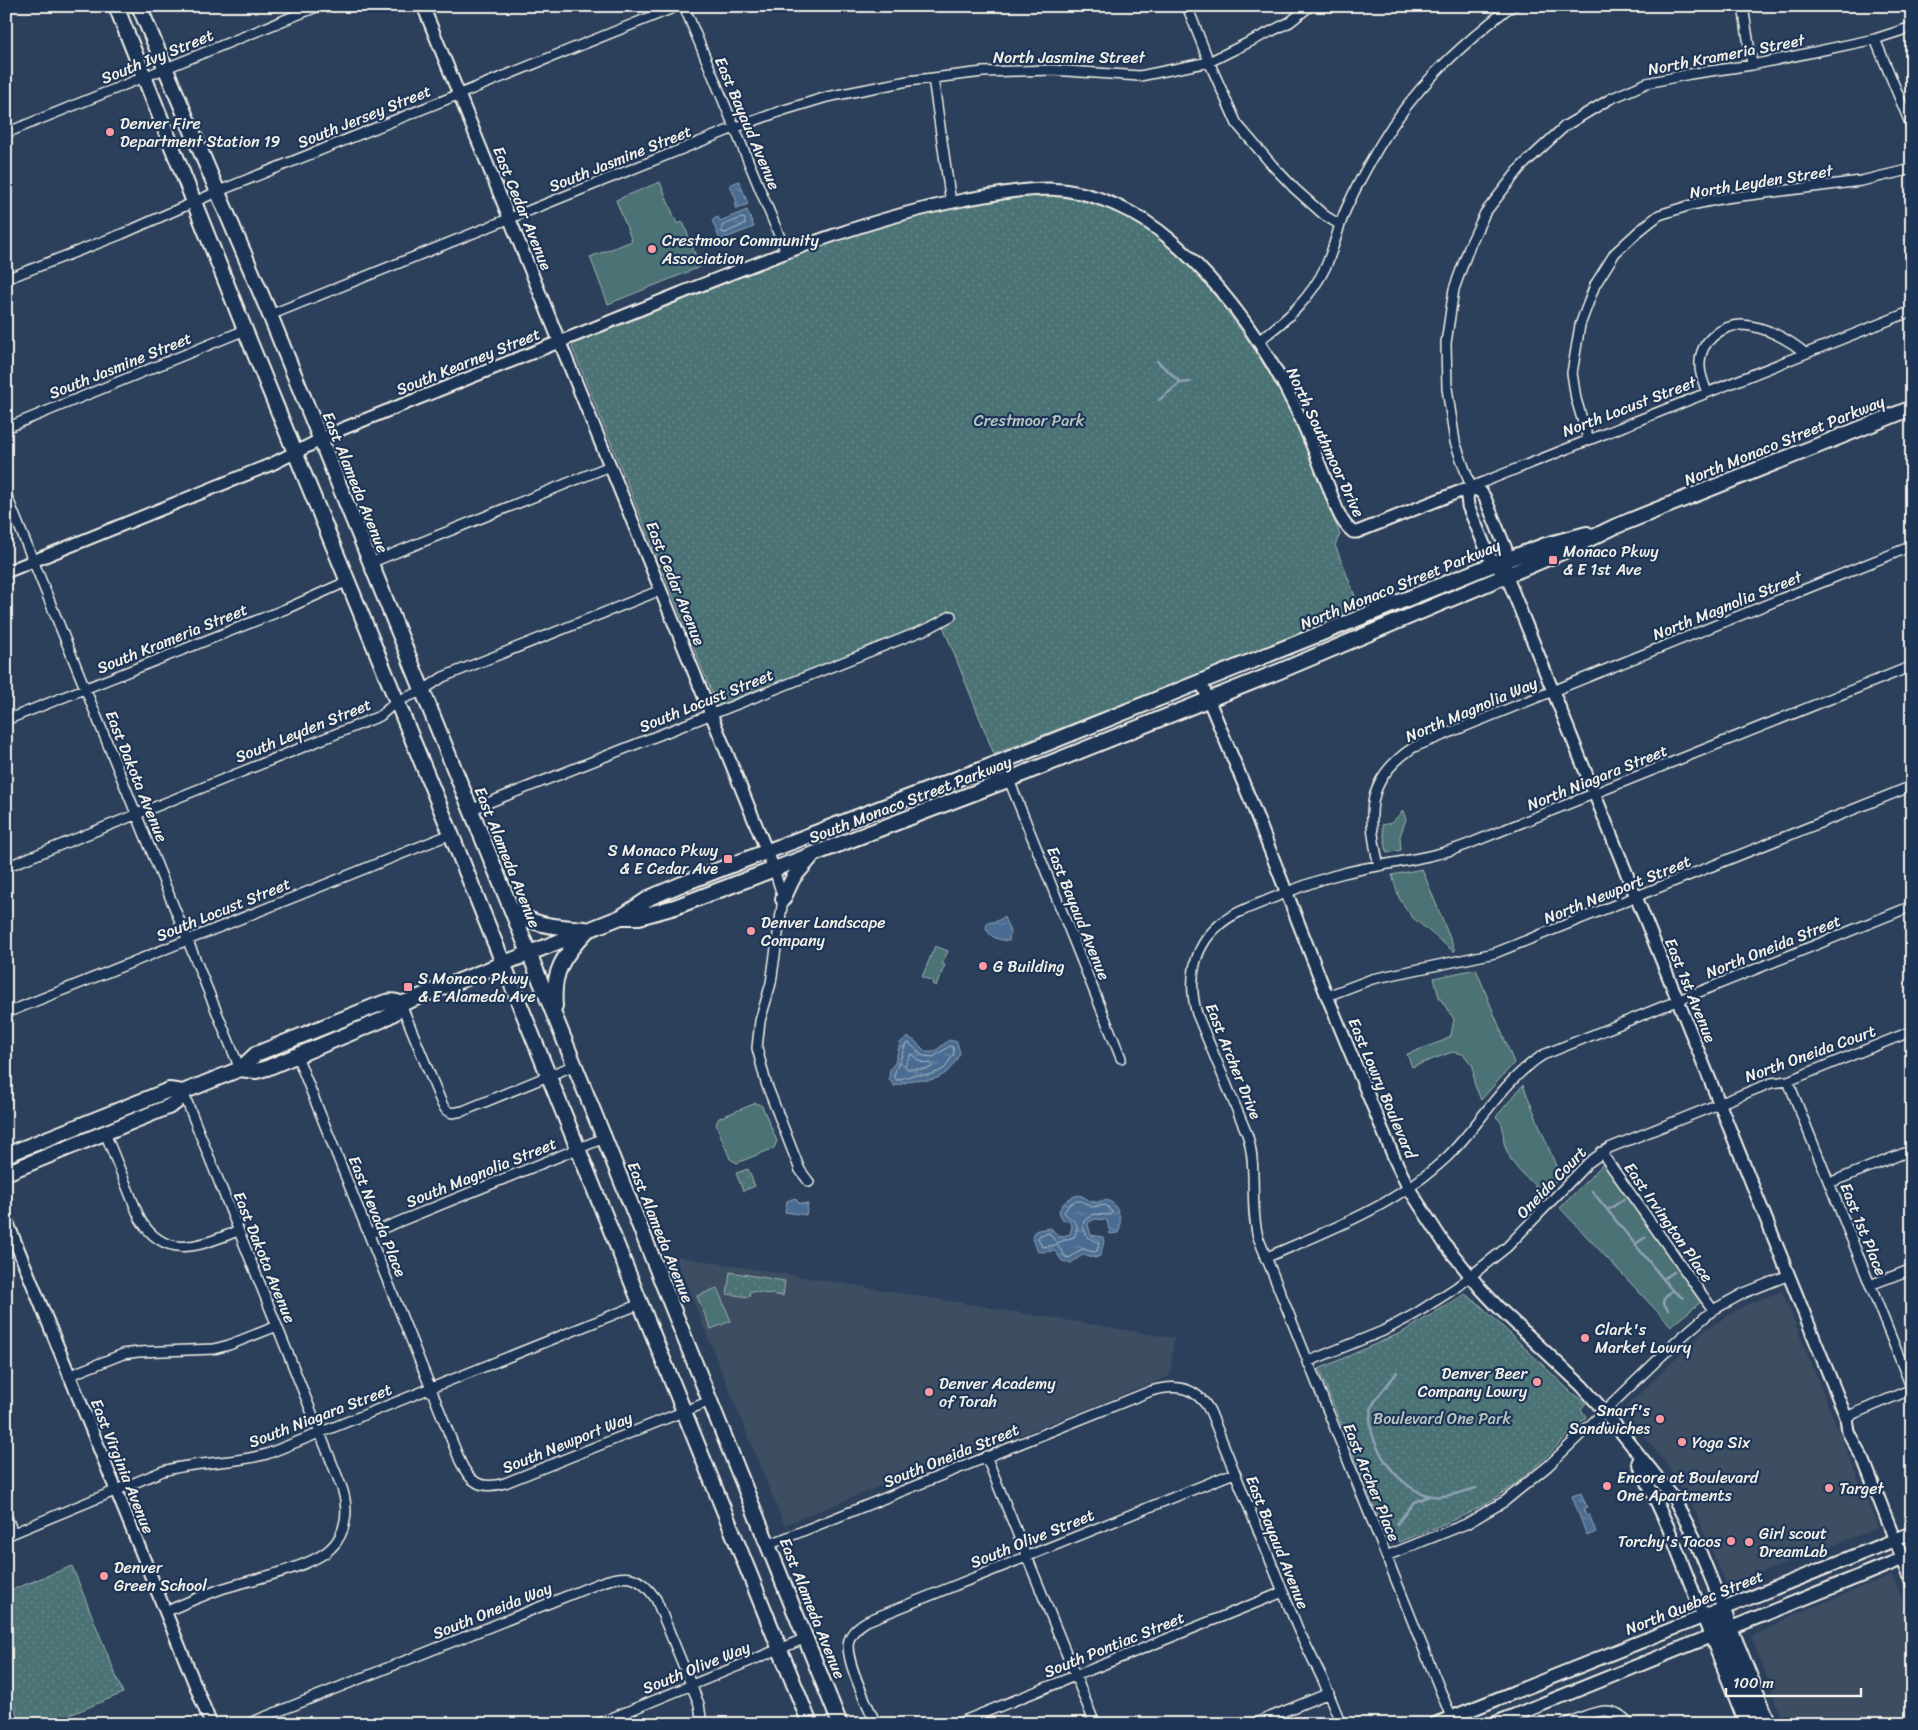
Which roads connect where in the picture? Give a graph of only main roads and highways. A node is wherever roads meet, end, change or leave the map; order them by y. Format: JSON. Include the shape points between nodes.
{"nodes":[{"id":1,"x":116,"y":6,"type":"edge"},
{"id":2,"x":140,"y":6,"type":"edge"},
{"id":3,"x":1912,"y":408,"type":"edge"},
{"id":4,"x":1614,"y":527,"type":"junction"},
{"id":5,"x":1201,"y":682,"type":"joint"},
{"id":6,"x":1208,"y":700,"type":"joint"},
{"id":7,"x":1072,"y":733,"type":"junction"},
{"id":8,"x":993,"y":764,"type":"junction"},
{"id":9,"x":1009,"y":780,"type":"junction"},
{"id":10,"x":939,"y":806,"type":"junction"},
{"id":11,"x":813,"y":855,"type":"junction"},
{"id":12,"x":783,"y":900,"type":"road end"},
{"id":13,"x":510,"y":907,"type":"junction"},
{"id":14,"x":621,"y":917,"type":"junction"},
{"id":15,"x":588,"y":929,"type":"junction"},
{"id":16,"x":529,"y":952,"type":"junction"},
{"id":17,"x":502,"y":962,"type":"junction"},
{"id":18,"x":401,"y":1004,"type":"junction"},
{"id":19,"x":556,"y":1021,"type":"junction"},
{"id":20,"x":240,"y":1069,"type":"junction"},
{"id":21,"x":183,"y":1092,"type":"junction"},
{"id":22,"x":6,"y":1155,"type":"edge"},
{"id":23,"x":6,"y":1173,"type":"edge"},
{"id":24,"x":1912,"y":1533,"type":"edge"},
{"id":25,"x":1907,"y":1557,"type":"edge"},
{"id":26,"x":1713,"y":1612,"type":"junction"},
{"id":27,"x":1721,"y":1632,"type":"junction"},
{"id":28,"x":810,"y":1724,"type":"edge"},
{"id":29,"x":840,"y":1724,"type":"edge"},
{"id":30,"x":1435,"y":1724,"type":"edge"},
{"id":31,"x":1493,"y":1724,"type":"edge"},
{"id":32,"x":1746,"y":1724,"type":"edge"},
{"id":33,"x":1759,"y":1724,"type":"edge"},
{"id":34,"x":1770,"y":1724,"type":"edge"}],
"edges":[{"from":1,"to":17,"type":"main road"},
{"from":2,"to":13,"type":"main road","name":"East Alameda Avenue","via":[[270,315]]},
{"from":3,"to":4,"type":"main road","name":"North Monaco Street Parkway"},
{"from":4,"to":5,"type":"main road","name":"North Monaco Street Parkway","via":[[1500,562]]},
{"from":4,"to":6,"type":"main road","name":"North Monaco Street Parkway","via":[[1506,576]]},
{"from":5,"to":7,"type":"main road","name":"South Monaco Street Parkway"},
{"from":6,"to":9,"type":"main road","name":"South Monaco Street Parkway"},
{"from":7,"to":8,"type":"main road","name":"South Monaco Street Parkway"},
{"from":7,"to":9,"type":"main road","via":[[1048,751],[1019,764]]},
{"from":8,"to":10,"type":"main road","via":[[993,774],[959,790]]},
{"from":8,"to":14,"type":"main road","name":"South Monaco Street Parkway","via":[[663,892]]},
{"from":9,"to":10,"type":"main road","name":"South Monaco Street Parkway"},
{"from":10,"to":11,"type":"main road","name":"South Monaco Street Parkway"},
{"from":11,"to":12,"type":"main road","via":[[793,878]]},
{"from":11,"to":14,"type":"main road","name":"South Monaco Street Parkway","via":[[654,913]]},
{"from":13,"to":15,"type":"main road","via":[[539,924]]},
{"from":13,"to":16,"type":"main road","name":"East Alameda Avenue"},
{"from":14,"to":15,"type":"main road","name":"South Monaco Street Parkway"},
{"from":15,"to":16,"type":"main road","name":"South Monaco Street Parkway"},
{"from":15,"to":19,"type":"main road","via":[[569,950],[557,973],[554,994]]},
{"from":16,"to":17,"type":"main road","name":"South Monaco Street Parkway"},
{"from":16,"to":19,"type":"main road","name":"East Alameda Avenue"},
{"from":17,"to":18,"type":"main road","name":"South Monaco Street Parkway"},
{"from":17,"to":28,"type":"main road"},
{"from":18,"to":20,"type":"main road","via":[[389,1017],[298,1056],[259,1070]]},
{"from":18,"to":20,"type":"main road","via":[[387,1002],[256,1054]]},
{"from":19,"to":29,"type":"main road","name":"East Alameda Avenue"},
{"from":20,"to":21,"type":"main road"},
{"from":21,"to":22,"type":"main road","via":[[164,1092]]},
{"from":21,"to":23,"type":"main road","via":[[168,1108]]},
{"from":24,"to":26,"type":"main road","name":"North Quebec Street"},
{"from":25,"to":27,"type":"main road"},
{"from":26,"to":27,"type":"main road","name":"East Lowry Boulevard"},
{"from":26,"to":27,"type":"main road","name":"East Lowry Boulevard"},
{"from":26,"to":30,"type":"main road","name":"North Quebec Street"},
{"from":27,"to":31,"type":"main road"},
{"from":27,"to":32,"type":"main road","name":"East Lowry Boulevard"},
{"from":27,"to":33,"type":"main road"},
{"from":27,"to":34,"type":"main road","name":"East Lowry Boulevard"}]}
